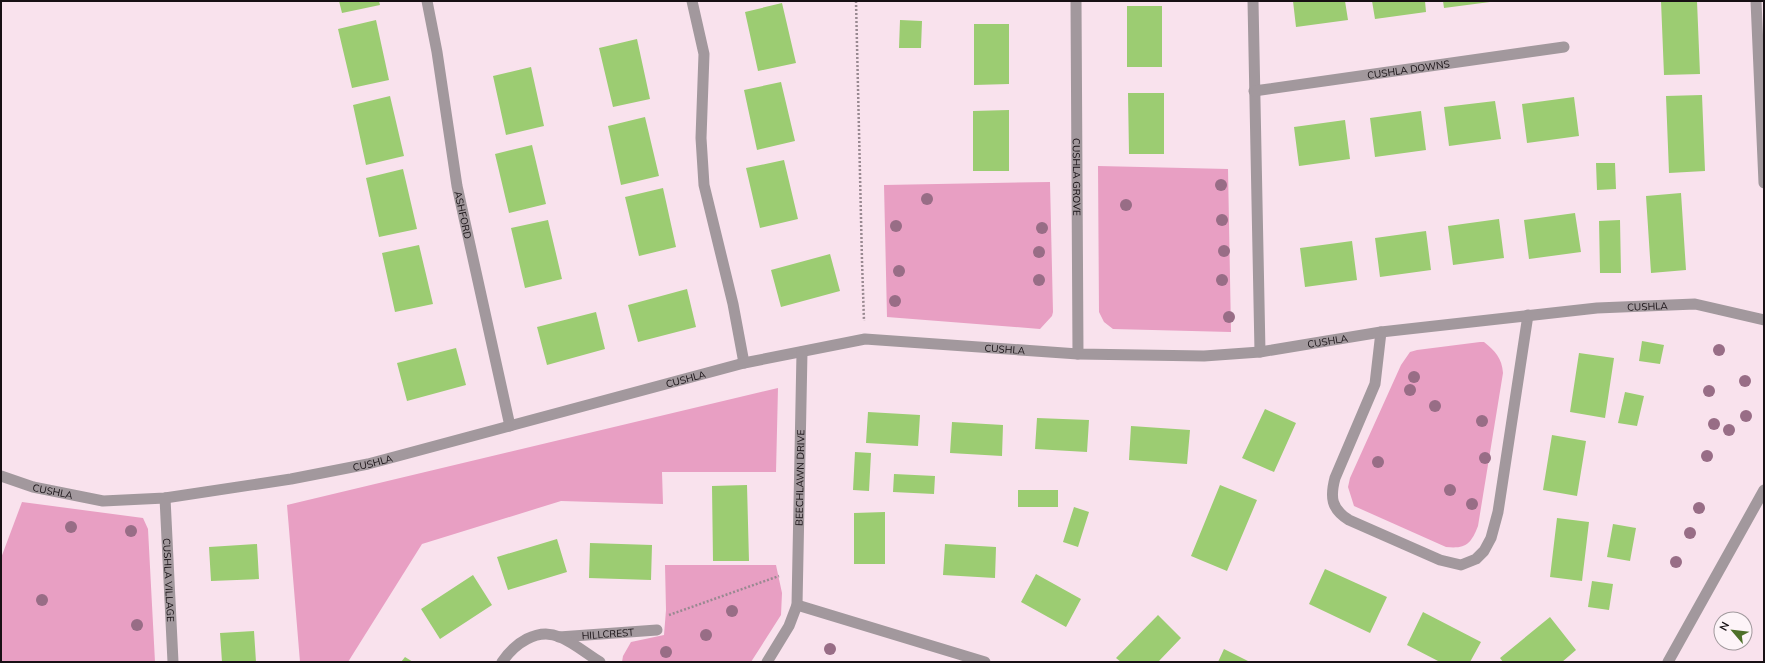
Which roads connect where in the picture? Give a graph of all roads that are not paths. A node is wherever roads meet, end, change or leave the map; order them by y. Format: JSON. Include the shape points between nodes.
{"nodes":[{"id":1,"x":427,"y":1,"type":"edge"},
{"id":2,"x":692,"y":1,"type":"edge"},
{"id":3,"x":1076,"y":1,"type":"edge"},
{"id":4,"x":1253,"y":1,"type":"edge"},
{"id":5,"x":1756,"y":1,"type":"edge"},
{"id":6,"x":1564,"y":47,"type":"dead end"},
{"id":7,"x":1254,"y":91,"type":"junction"},
{"id":8,"x":1764,"y":183,"type":"edge"},
{"id":9,"x":1528,"y":314,"type":"junction"},
{"id":10,"x":1764,"y":320,"type":"edge"},
{"id":11,"x":1381,"y":332,"type":"junction"},
{"id":12,"x":802,"y":352,"type":"junction"},
{"id":13,"x":1260,"y":352,"type":"junction"},
{"id":14,"x":1078,"y":354,"type":"junction"},
{"id":15,"x":744,"y":363,"type":"junction"},
{"id":16,"x":510,"y":426,"type":"junction"},
{"id":17,"x":1,"y":476,"type":"edge"},
{"id":18,"x":1764,"y":490,"type":"edge"},
{"id":19,"x":164,"y":498,"type":"junction"},
{"id":20,"x":797,"y":605,"type":"junction"},
{"id":21,"x":657,"y":630,"type":"road end"},
{"id":22,"x":559,"y":637,"type":"junction"},
{"id":23,"x":173,"y":662,"type":"edge"},
{"id":24,"x":502,"y":662,"type":"edge"},
{"id":25,"x":600,"y":662,"type":"edge"},
{"id":26,"x":767,"y":662,"type":"edge"},
{"id":27,"x":985,"y":662,"type":"edge"},
{"id":28,"x":1668,"y":662,"type":"edge"}],
"edges":[{"from":1,"to":16,"type":"street","name":"ASHFORD","via":[[457,186]]},
{"from":2,"to":15,"type":"street","via":[[704,54],[700,138],[704,185],[733,304]]},
{"from":3,"to":14,"type":"street","name":"CUSHLA GROVE"},
{"from":4,"to":7,"type":"street"},
{"from":5,"to":8,"type":"street"},
{"from":6,"to":7,"type":"street","name":"CUSHLA DOWNS"},
{"from":7,"to":13,"type":"street"},
{"from":9,"to":10,"type":"street","name":"CUSHLA","via":[[1695,304]]},
{"from":9,"to":11,"type":"street","name":"CUSHLA"},
{"from":9,"to":11,"type":"street","via":[[1498,512],[1491,538],[1484,551],[1476,559],[1461,565],[1440,560],[1349,520],[1339,514],[1333,503],[1332,489],[1335,478],[1375,384]]},
{"from":11,"to":13,"type":"street","name":"CUSHLA"},
{"from":12,"to":14,"type":"street","name":"CUSHLA","via":[[865,339]]},
{"from":12,"to":15,"type":"street","name":"CUSHLA"},
{"from":12,"to":20,"type":"street","name":"BEECHLAWN DRIVE"},
{"from":13,"to":14,"type":"street","name":"CUSHLA","via":[[1188,356]]},
{"from":15,"to":16,"type":"street","name":"CUSHLA"},
{"from":16,"to":19,"type":"street","name":"CUSHLA","via":[[368,464],[291,479]]},
{"from":17,"to":19,"type":"street","name":"CUSHLA","via":[[32,487],[103,501]]},
{"from":18,"to":28,"type":"street"},
{"from":19,"to":23,"type":"street","name":"CUSHLA VILLAGE"},
{"from":20,"to":26,"type":"street","name":"BEECHLAWN DRIVE","via":[[789,626]]},
{"from":20,"to":27,"type":"street"},
{"from":21,"to":22,"type":"street","name":"HILLCREST"},
{"from":22,"to":24,"type":"street","name":"HILLCREST","via":[[545,635],[525,640]]},
{"from":22,"to":25,"type":"street","name":"HILLCREST"}]}
